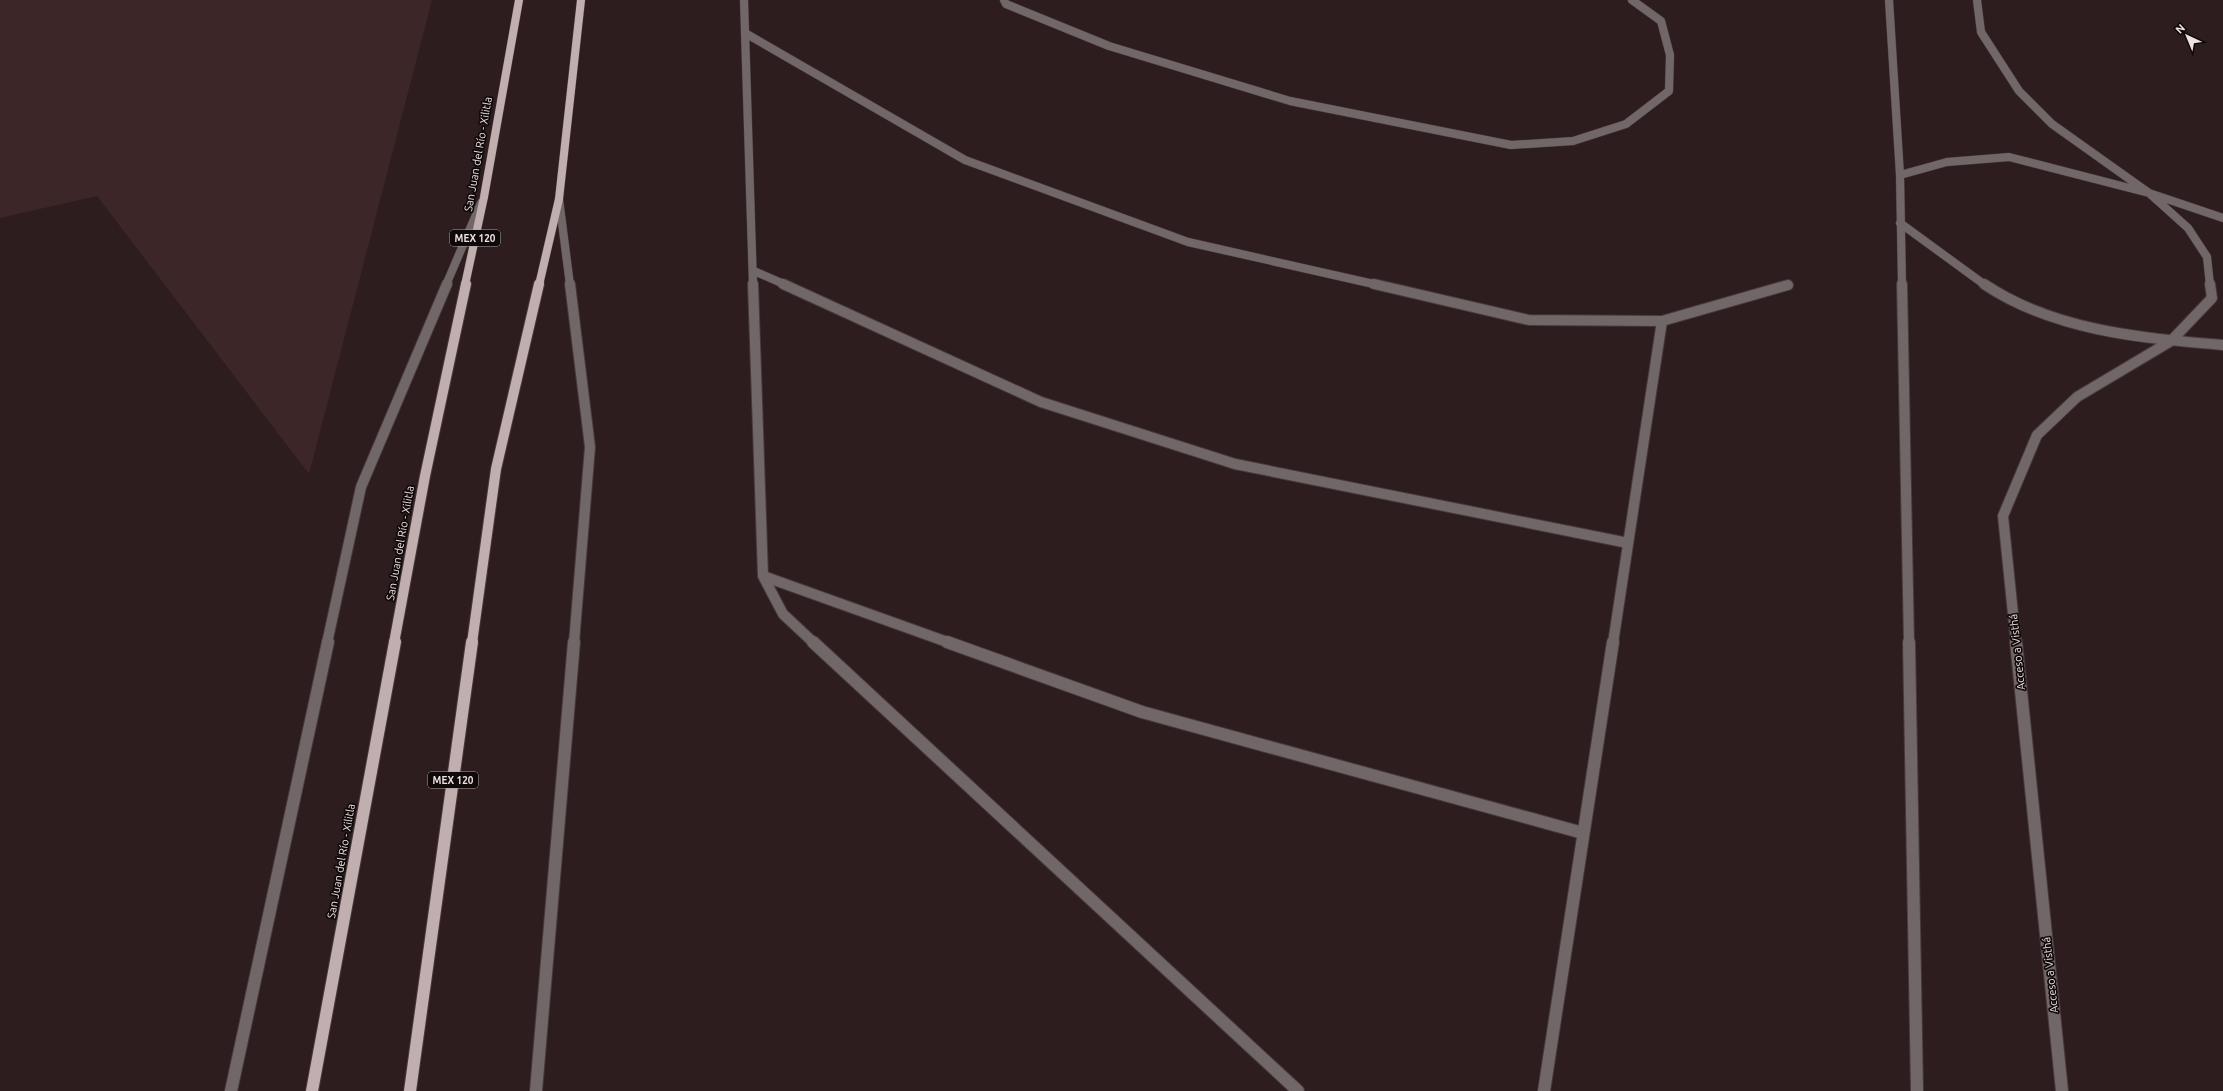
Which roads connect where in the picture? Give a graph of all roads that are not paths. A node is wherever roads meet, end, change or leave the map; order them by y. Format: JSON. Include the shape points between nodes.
{"nodes":[{"id":1,"x":519,"y":0,"type":"edge"},
{"id":2,"x":581,"y":0,"type":"edge"},
{"id":3,"x":744,"y":0,"type":"edge"},
{"id":4,"x":1004,"y":0,"type":"edge"},
{"id":5,"x":1632,"y":0,"type":"edge"},
{"id":6,"x":1889,"y":0,"type":"edge"},
{"id":7,"x":1978,"y":0,"type":"edge"},
{"id":8,"x":745,"y":32,"type":"junction"},
{"id":9,"x":1900,"y":175,"type":"junction"},
{"id":10,"x":2149,"y":193,"type":"junction"},
{"id":11,"x":484,"y":197,"type":"junction"},
{"id":12,"x":559,"y":199,"type":"junction"},
{"id":13,"x":2223,"y":218,"type":"edge"},
{"id":14,"x":1900,"y":223,"type":"junction"},
{"id":15,"x":754,"y":271,"type":"junction"},
{"id":16,"x":1788,"y":285,"type":"dead end"},
{"id":17,"x":1662,"y":321,"type":"junction"},
{"id":18,"x":2171,"y":341,"type":"junction"},
{"id":19,"x":2223,"y":344,"type":"edge"},
{"id":20,"x":1628,"y":543,"type":"junction"},
{"id":21,"x":763,"y":576,"type":"junction"},
{"id":22,"x":1583,"y":833,"type":"junction"},
{"id":23,"x":231,"y":1091,"type":"edge"},
{"id":24,"x":312,"y":1091,"type":"edge"},
{"id":25,"x":410,"y":1091,"type":"edge"},
{"id":26,"x":536,"y":1091,"type":"edge"},
{"id":27,"x":1298,"y":1091,"type":"edge"},
{"id":28,"x":1544,"y":1091,"type":"edge"},
{"id":29,"x":1917,"y":1091,"type":"edge"},
{"id":30,"x":2062,"y":1091,"type":"edge"}],
"edges":[{"from":1,"to":11,"type":"main road","name":"San Juan del Río - Xilitla","number":"MEX 120"},
{"from":2,"to":12,"type":"main road","number":"MEX 120"},
{"from":3,"to":8,"type":"street"},
{"from":4,"to":5,"type":"street","via":[[1006,4],[1109,46],[1290,101],[1511,145],[1573,142],[1626,124],[1669,91],[1670,55],[1661,21]]},
{"from":6,"to":9,"type":"street"},
{"from":7,"to":10,"type":"street","via":[[1982,32],[2019,91],[2052,124]]},
{"from":8,"to":15,"type":"street"},
{"from":8,"to":17,"type":"street","via":[[965,160],[1188,242],[1529,320]]},
{"from":9,"to":10,"type":"street","via":[[1947,162],[2009,156]]},
{"from":9,"to":14,"type":"street"},
{"from":10,"to":13,"type":"street"},
{"from":10,"to":18,"type":"street","name":"Acceso a Visthá","via":[[2188,228],[2207,257],[2212,298]]},
{"from":11,"to":23,"type":"street","via":[[361,487]]},
{"from":11,"to":24,"type":"main road","name":"San Juan del Río - Xilitla","number":"MEX 120","via":[[425,476]]},
{"from":12,"to":25,"type":"main road","number":"MEX 120","via":[[496,469]]},
{"from":12,"to":26,"type":"street","via":[[590,447]]},
{"from":14,"to":18,"type":"street","via":[[1983,284],[2021,305],[2075,324]]},
{"from":14,"to":29,"type":"street"},
{"from":15,"to":20,"type":"street","via":[[1041,402],[1234,464]]},
{"from":15,"to":21,"type":"street"},
{"from":16,"to":17,"type":"street"},
{"from":17,"to":20,"type":"street"},
{"from":18,"to":19,"type":"street"},
{"from":18,"to":30,"type":"street","name":"Acceso a Visthá","via":[[2077,397],[2037,435],[2003,516]]},
{"from":20,"to":22,"type":"street"},
{"from":21,"to":22,"type":"street","via":[[1142,712]]},
{"from":21,"to":27,"type":"street","via":[[783,614]]},
{"from":22,"to":28,"type":"street"}]}
